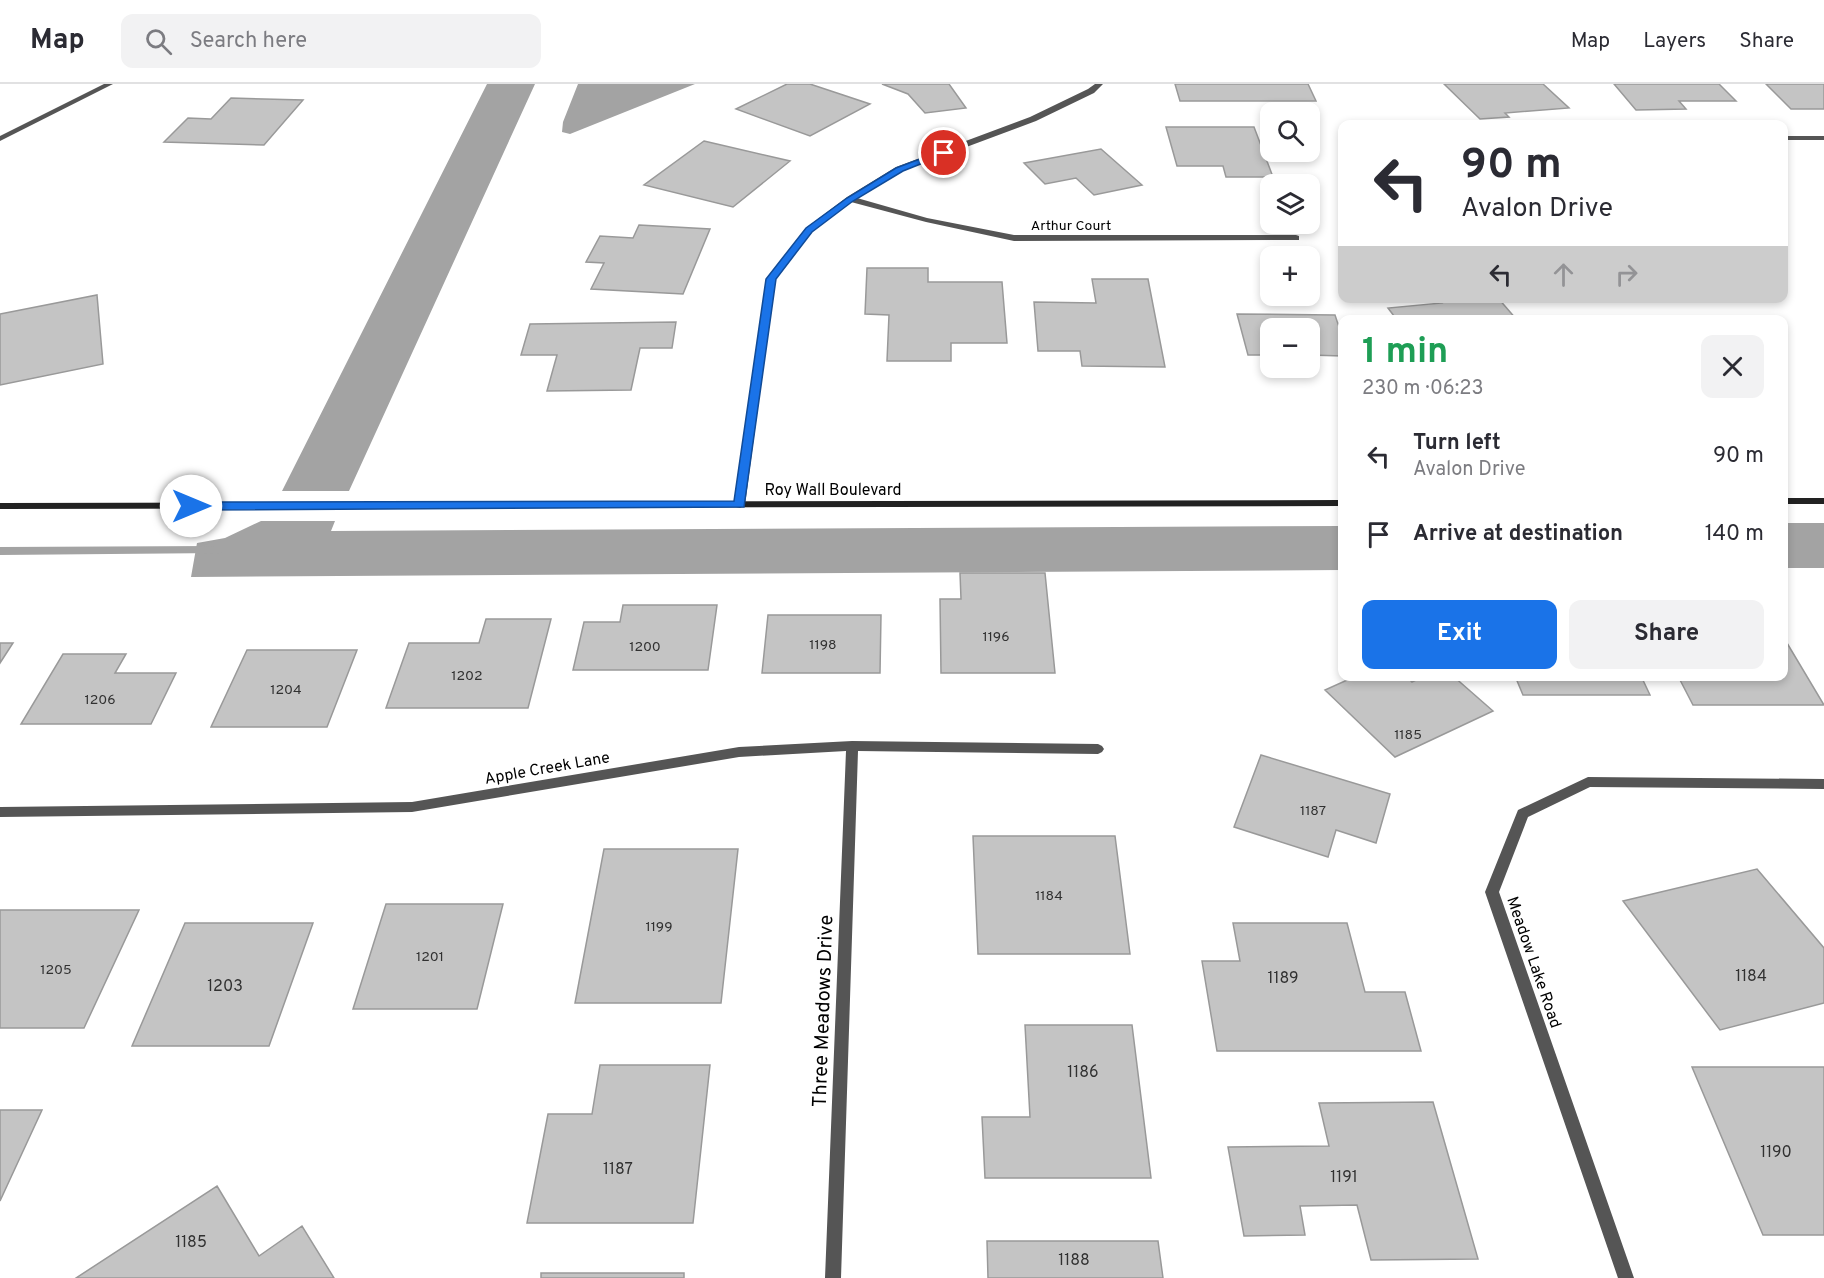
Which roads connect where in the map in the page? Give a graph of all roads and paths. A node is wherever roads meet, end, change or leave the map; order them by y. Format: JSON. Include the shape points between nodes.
{"nodes":[{"id":1,"x":109,"y":84,"type":"edge"},
{"id":2,"x":1099,"y":84,"type":"edge"},
{"id":3,"x":1788,"y":138,"type":"edge"},
{"id":4,"x":1824,"y":138,"type":"edge"},
{"id":5,"x":0,"y":139,"type":"edge"},
{"id":6,"x":850,"y":200,"type":"junction"},
{"id":7,"x":1296,"y":238,"type":"dead end"},
{"id":8,"x":1788,"y":501,"type":"edge"},
{"id":9,"x":1824,"y":501,"type":"edge"},
{"id":10,"x":1338,"y":503,"type":"edge"},
{"id":11,"x":740,"y":505,"type":"junction"},
{"id":12,"x":0,"y":506,"type":"edge"},
{"id":13,"x":852,"y":746,"type":"junction"},
{"id":14,"x":1098,"y":749,"type":"dead end"},
{"id":15,"x":1824,"y":783,"type":"edge"},
{"id":16,"x":0,"y":812,"type":"edge"},
{"id":17,"x":833,"y":1278,"type":"edge"},
{"id":18,"x":1626,"y":1278,"type":"edge"}],
"edges":[{"from":1,"to":5,"type":"street"},
{"from":2,"to":6,"type":"street","via":[[1034,119],[899,170]]},
{"from":3,"to":4,"type":"street"},
{"from":6,"to":7,"type":"street","name":"Arthur Court","via":[[1014,238]]},
{"from":6,"to":11,"type":"street","via":[[809,230],[771,279]]},
{"from":8,"to":9,"type":"street"},
{"from":10,"to":11,"type":"street","name":"Roy Wall Boulevard"},
{"from":11,"to":12,"type":"street","name":"Roy Wall Boulevard"},
{"from":13,"to":14,"type":"street","name":"Apple Creek Lane"},
{"from":13,"to":16,"type":"street","name":"Apple Creek Lane","via":[[738,752],[412,807]]},
{"from":13,"to":17,"type":"street","name":"Three Meadows Drive"},
{"from":15,"to":18,"type":"street","name":"Meadow Lake Road","via":[[1588,782],[1523,814],[1492,892]]}]}
